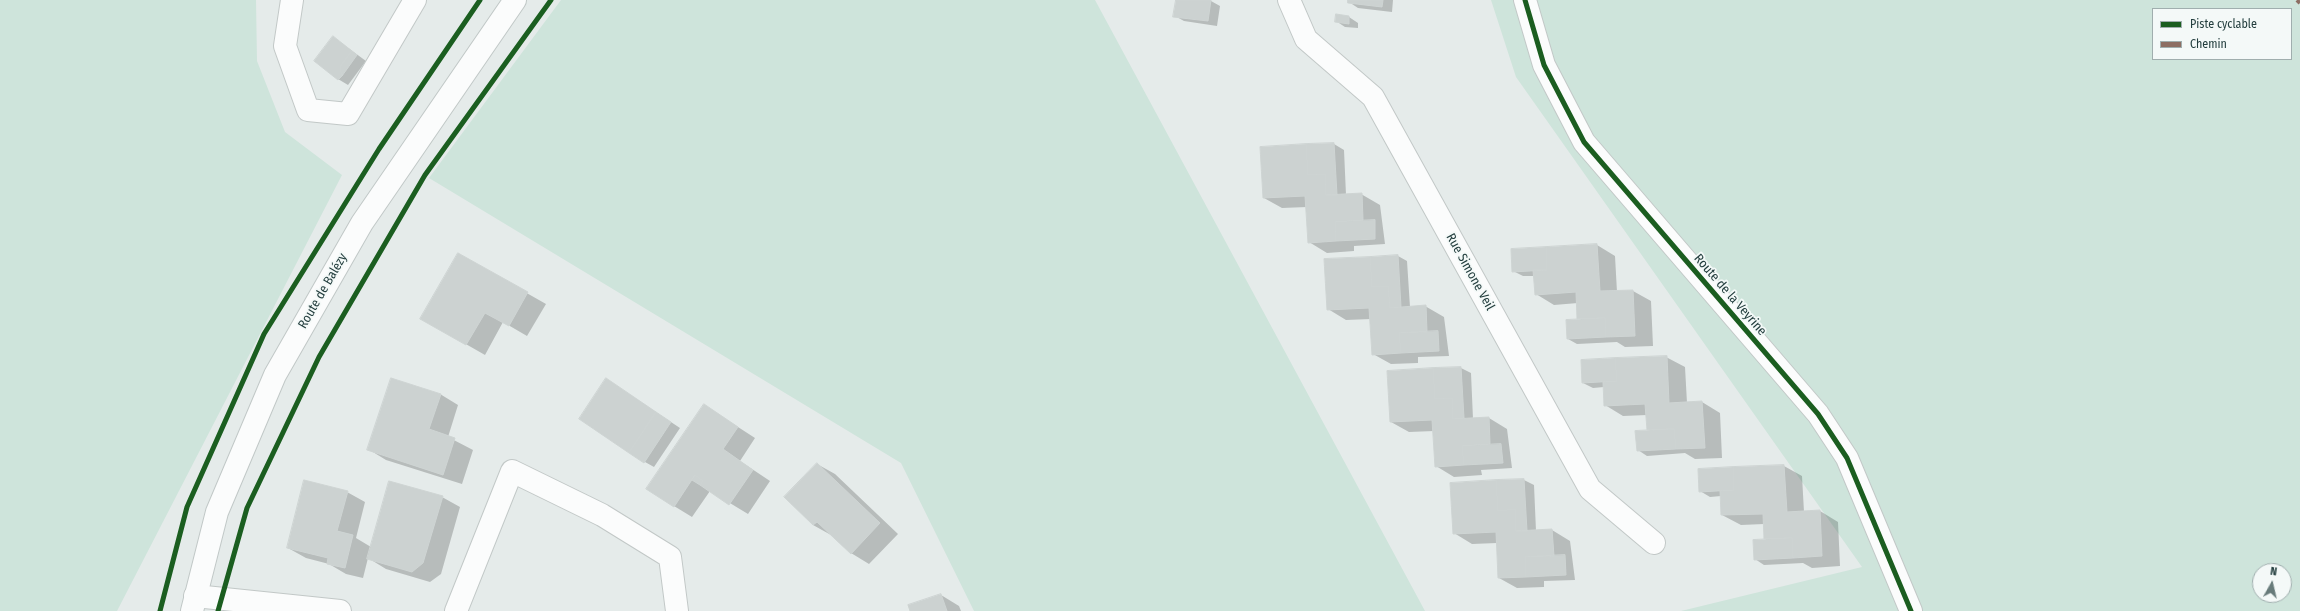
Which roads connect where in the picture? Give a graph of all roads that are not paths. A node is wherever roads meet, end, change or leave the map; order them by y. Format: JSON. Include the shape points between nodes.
{"nodes":[{"id":1,"x":292,"y":0,"type":"edge"},
{"id":2,"x":414,"y":0,"type":"edge"},
{"id":3,"x":515,"y":0,"type":"edge"},
{"id":4,"x":1289,"y":0,"type":"edge"},
{"id":5,"x":1525,"y":0,"type":"edge"},
{"id":6,"x":1654,"y":543,"type":"dead end"},
{"id":7,"x":193,"y":603,"type":"edge"},
{"id":8,"x":340,"y":611,"type":"edge"},
{"id":9,"x":456,"y":611,"type":"edge"},
{"id":10,"x":676,"y":611,"type":"edge"},
{"id":11,"x":1911,"y":611,"type":"edge"}],
"edges":[{"from":1,"to":2,"type":"street","via":[[285,46],[308,110],[348,114]]},
{"from":3,"to":7,"type":"street","name":"Route de Balézy","via":[[362,223],[275,375],[217,512]]},
{"from":4,"to":6,"type":"street","name":"Rue Simone Veil","via":[[1306,39],[1373,97],[1590,489]]},
{"from":5,"to":11,"type":"street","name":"Route de la Veyrine","via":[[1544,65],[1584,142],[1818,414],[1847,458]]},
{"from":7,"to":8,"type":"street"},
{"from":9,"to":10,"type":"street","via":[[512,471],[602,515],[670,557]]}]}
